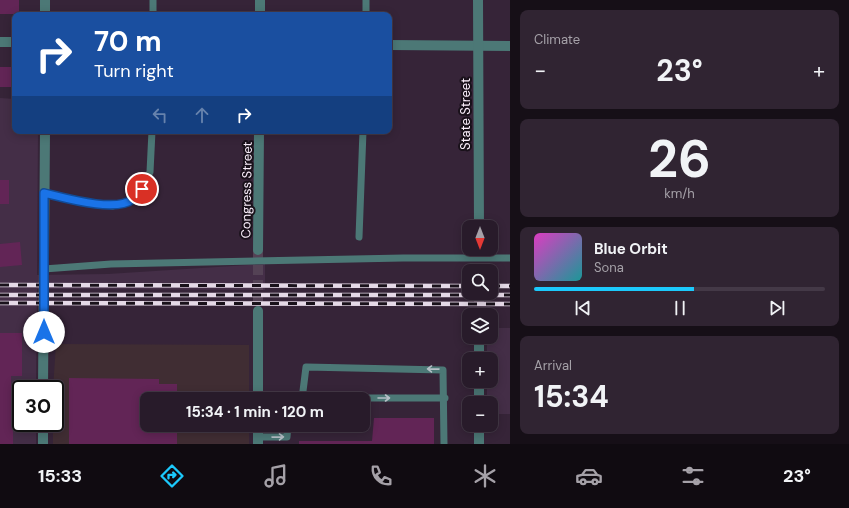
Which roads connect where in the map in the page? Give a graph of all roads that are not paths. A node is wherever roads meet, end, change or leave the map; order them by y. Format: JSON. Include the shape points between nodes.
{"nodes":[{"id":1,"x":45,"y":0,"type":"edge"},
{"id":2,"x":153,"y":0,"type":"edge"},
{"id":3,"x":260,"y":0,"type":"edge"},
{"id":4,"x":366,"y":0,"type":"edge"},
{"id":5,"x":478,"y":0,"type":"edge"},
{"id":6,"x":45,"y":12,"type":"edge"},
{"id":7,"x":153,"y":12,"type":"edge"},
{"id":8,"x":260,"y":12,"type":"edge"},
{"id":9,"x":366,"y":12,"type":"edge"},
{"id":10,"x":0,"y":42,"type":"edge"},
{"id":11,"x":12,"y":42,"type":"edge"},
{"id":12,"x":392,"y":45,"type":"edge"},
{"id":13,"x":478,"y":46,"type":"junction"},
{"id":14,"x":510,"y":46,"type":"edge"},
{"id":15,"x":45,"y":134,"type":"edge"},
{"id":16,"x":152,"y":134,"type":"edge"},
{"id":17,"x":259,"y":134,"type":"edge"},
{"id":18,"x":363,"y":134,"type":"edge"},
{"id":19,"x":44,"y":193,"type":"junction"},
{"id":20,"x":479,"y":220,"type":"edge"},
{"id":21,"x":359,"y":237,"type":"dead end"},
{"id":22,"x":258,"y":250,"type":"tunnel mouth"},
{"id":23,"x":510,"y":258,"type":"edge"},
{"id":24,"x":44,"y":269,"type":"junction"},
{"id":25,"x":258,"y":310,"type":"tunnel mouth"},
{"id":26,"x":43,"y":380,"type":"edge"},
{"id":27,"x":258,"y":392,"type":"edge"},
{"id":28,"x":304,"y":392,"type":"edge"},
{"id":29,"x":370,"y":398,"type":"edge"},
{"id":30,"x":445,"y":398,"type":"junction"},
{"id":31,"x":43,"y":432,"type":"edge"},
{"id":32,"x":287,"y":432,"type":"edge"},
{"id":33,"x":479,"y":432,"type":"edge"},
{"id":34,"x":258,"y":441,"type":"edge"},
{"id":35,"x":43,"y":444,"type":"edge"},
{"id":36,"x":444,"y":444,"type":"edge"},
{"id":37,"x":479,"y":444,"type":"edge"}],
"edges":[{"from":1,"to":6,"type":"street"},
{"from":2,"to":7,"type":"lane"},
{"from":3,"to":8,"type":"street"},
{"from":4,"to":9,"type":"lane"},
{"from":5,"to":13,"type":"street","name":"State Street"},
{"from":10,"to":11,"type":"street"},
{"from":12,"to":13,"type":"street"},
{"from":13,"to":14,"type":"street"},
{"from":13,"to":20,"type":"street","name":"State Street"},
{"from":15,"to":19,"type":"street"},
{"from":16,"to":19,"type":"lane","via":[[150,172],[142,189],[132,200],[112,206]]},
{"from":17,"to":22,"type":"street","name":"Congress Street"},
{"from":18,"to":21,"type":"lane"},
{"from":19,"to":24,"type":"street"},
{"from":23,"to":24,"type":"lane","via":[[119,264]]},
{"from":24,"to":26,"type":"street"},
{"from":25,"to":27,"type":"street"},
{"from":30,"to":28,"type":"lane","one_way":true,"via":[[443,370],[306,367]]},
{"from":29,"to":30,"type":"lane","one_way":true},
{"from":30,"to":36,"type":"lane"},
{"from":31,"to":35,"type":"street"},
{"from":34,"to":32,"type":"lane","one_way":true,"via":[[287,437]]},
{"from":33,"to":37,"type":"street"}]}
